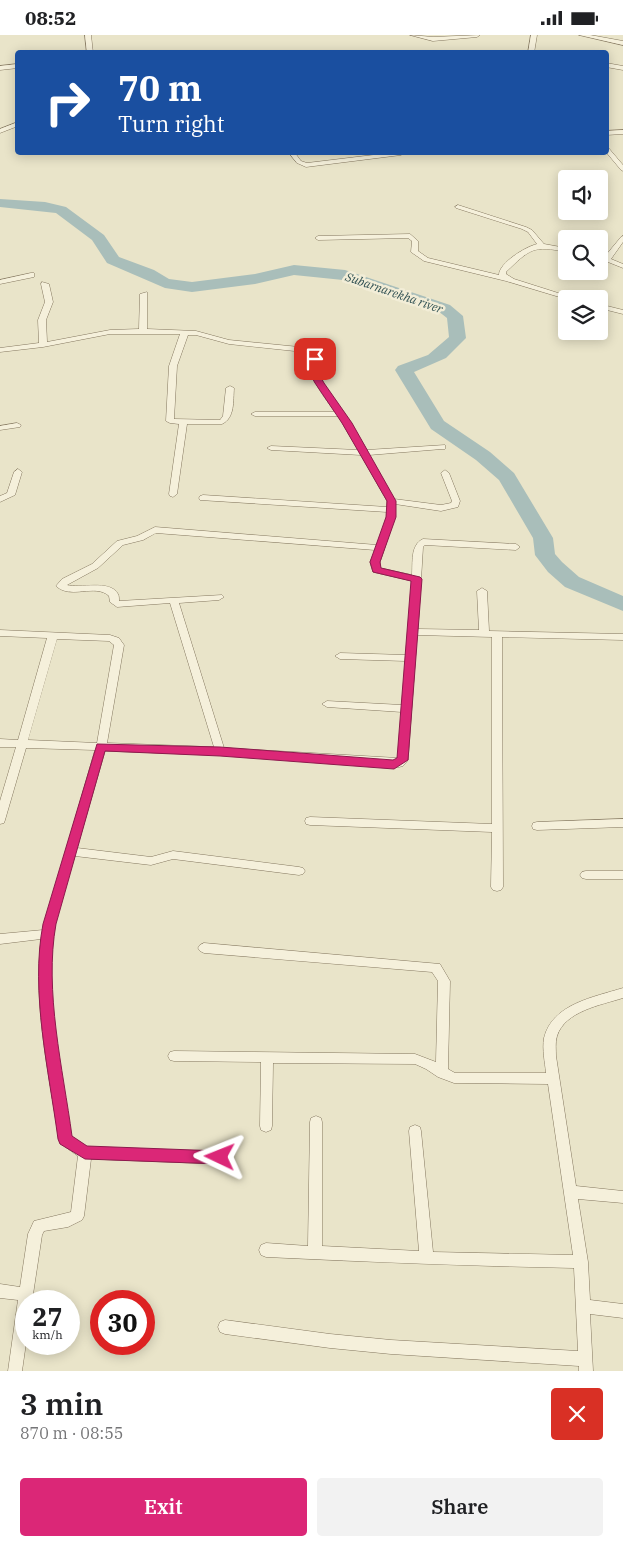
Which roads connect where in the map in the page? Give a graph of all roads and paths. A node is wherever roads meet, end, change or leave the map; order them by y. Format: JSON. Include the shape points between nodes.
{"nodes":[{"id":1,"x":88,"y":35,"type":"edge"},
{"id":2,"x":413,"y":35,"type":"edge"},
{"id":3,"x":477,"y":35,"type":"edge"},
{"id":4,"x":534,"y":35,"type":"edge"},
{"id":5,"x":582,"y":35,"type":"edge"},
{"id":6,"x":623,"y":43,"type":"edge"},
{"id":7,"x":90,"y":50,"type":"edge"},
{"id":8,"x":531,"y":50,"type":"edge"},
{"id":9,"x":15,"y":66,"type":"edge"},
{"id":10,"x":609,"y":66,"type":"edge"},
{"id":11,"x":0,"y":68,"type":"edge"},
{"id":12,"x":623,"y":68,"type":"edge"},
{"id":13,"x":15,"y":125,"type":"edge"},
{"id":14,"x":0,"y":132,"type":"edge"},
{"id":15,"x":623,"y":132,"type":"edge"},
{"id":16,"x":609,"y":133,"type":"edge"},
{"id":17,"x":609,"y":151,"type":"edge"},
{"id":18,"x":294,"y":155,"type":"edge"},
{"id":19,"x":340,"y":155,"type":"edge"},
{"id":20,"x":388,"y":155,"type":"edge"},
{"id":21,"x":344,"y":161,"type":"junction"},
{"id":22,"x":623,"y":169,"type":"edge"},
{"id":23,"x":458,"y":207,"type":"dead end"},
{"id":24,"x":318,"y":238,"type":"dead end"},
{"id":25,"x":623,"y":238,"type":"edge"},
{"id":26,"x":541,"y":245,"type":"junction"},
{"id":27,"x":558,"y":248,"type":"edge"},
{"id":28,"x":608,"y":256,"type":"edge"},
{"id":29,"x":608,"y":260,"type":"edge"},
{"id":30,"x":623,"y":266,"type":"edge"},
{"id":31,"x":31,"y":275,"type":"dead end"},
{"id":32,"x":506,"y":279,"type":"junction"},
{"id":33,"x":0,"y":282,"type":"edge"},
{"id":34,"x":45,"y":283,"type":"dead end"},
{"id":35,"x":144,"y":294,"type":"dead end"},
{"id":36,"x":558,"y":294,"type":"edge"},
{"id":37,"x":608,"y":308,"type":"edge"},
{"id":38,"x":623,"y":312,"type":"edge"},
{"id":39,"x":144,"y":331,"type":"junction"},
{"id":40,"x":185,"y":332,"type":"junction"},
{"id":41,"x":43,"y":345,"type":"junction"},
{"id":42,"x":0,"y":350,"type":"edge"},
{"id":43,"x":230,"y":388,"type":"dead end"},
{"id":44,"x":255,"y":414,"type":"dead end"},
{"id":45,"x":341,"y":414,"type":"junction"},
{"id":46,"x":183,"y":423,"type":"junction"},
{"id":47,"x":16,"y":425,"type":"dead end"},
{"id":48,"x":0,"y":428,"type":"edge"},
{"id":49,"x":442,"y":447,"type":"dead end"},
{"id":50,"x":271,"y":448,"type":"dead end"},
{"id":51,"x":364,"y":453,"type":"junction"},
{"id":52,"x":18,"y":472,"type":"dead end"},
{"id":53,"x":446,"y":473,"type":"dead end"},
{"id":54,"x":173,"y":494,"type":"dead end"},
{"id":55,"x":203,"y":498,"type":"dead end"},
{"id":56,"x":0,"y":499,"type":"edge"},
{"id":57,"x":392,"y":505,"type":"junction"},
{"id":58,"x":516,"y":547,"type":"dead end"},
{"id":59,"x":380,"y":548,"type":"junction"},
{"id":60,"x":417,"y":579,"type":"junction"},
{"id":61,"x":482,"y":591,"type":"dead end"},
{"id":62,"x":219,"y":597,"type":"dead end"},
{"id":63,"x":174,"y":601,"type":"junction"},
{"id":64,"x":412,"y":632,"type":"junction"},
{"id":65,"x":0,"y":633,"type":"edge"},
{"id":66,"x":484,"y":633,"type":"junction"},
{"id":67,"x":498,"y":633,"type":"junction"},
{"id":68,"x":52,"y":635,"type":"junction"},
{"id":69,"x":623,"y":637,"type":"edge"},
{"id":70,"x":340,"y":656,"type":"dead end"},
{"id":71,"x":410,"y":658,"type":"junction"},
{"id":72,"x":327,"y":704,"type":"dead end"},
{"id":73,"x":406,"y":709,"type":"junction"},
{"id":74,"x":0,"y":743,"type":"edge"},
{"id":75,"x":22,"y":744,"type":"junction"},
{"id":76,"x":101,"y":747,"type":"junction"},
{"id":77,"x":220,"y":751,"type":"junction"},
{"id":78,"x":0,"y":821,"type":"edge"},
{"id":79,"x":310,"y":821,"type":"dead end"},
{"id":80,"x":623,"y":823,"type":"edge"},
{"id":81,"x":537,"y":826,"type":"dead end"},
{"id":82,"x":498,"y":828,"type":"junction"},
{"id":83,"x":71,"y":851,"type":"junction"},
{"id":84,"x":299,"y":871,"type":"dead end"},
{"id":85,"x":586,"y":875,"type":"dead end"},
{"id":86,"x":623,"y":875,"type":"edge"},
{"id":87,"x":497,"y":887,"type":"dead end"},
{"id":88,"x":48,"y":934,"type":"junction"},
{"id":89,"x":0,"y":939,"type":"edge"},
{"id":90,"x":204,"y":948,"type":"dead end"},
{"id":91,"x":623,"y":993,"type":"edge"},
{"id":92,"x":174,"y":1056,"type":"dead end"},
{"id":93,"x":268,"y":1057,"type":"junction"},
{"id":94,"x":442,"y":1073,"type":"junction"},
{"id":95,"x":554,"y":1079,"type":"junction"},
{"id":96,"x":316,"y":1123,"type":"dead end"},
{"id":97,"x":266,"y":1126,"type":"dead end"},
{"id":98,"x":415,"y":1131,"type":"dead end"},
{"id":99,"x":85,"y":1153,"type":"junction"},
{"id":100,"x":220,"y":1157,"type":"dead end"},
{"id":101,"x":570,"y":1192,"type":"junction"},
{"id":102,"x":623,"y":1197,"type":"edge"},
{"id":103,"x":266,"y":1251,"type":"dead end"},
{"id":104,"x":315,"y":1253,"type":"junction"},
{"id":105,"x":428,"y":1258,"type":"junction"},
{"id":106,"x":581,"y":1261,"type":"junction"},
{"id":107,"x":27,"y":1290,"type":"edge"},
{"id":108,"x":0,"y":1291,"type":"edge"},
{"id":109,"x":15,"y":1293,"type":"edge"},
{"id":110,"x":583,"y":1305,"type":"junction"},
{"id":111,"x":623,"y":1311,"type":"edge"},
{"id":112,"x":225,"y":1327,"type":"dead end"},
{"id":113,"x":17,"y":1355,"type":"edge"},
{"id":114,"x":586,"y":1365,"type":"edge"},
{"id":115,"x":15,"y":1371,"type":"edge"}],
"edges":[{"from":1,"to":7,"type":"street"},
{"from":2,"to":3,"type":"street","via":[[433,39]]},
{"from":4,"to":8,"type":"street"},
{"from":5,"to":6,"type":"street"},
{"from":9,"to":11,"type":"street"},
{"from":10,"to":12,"type":"street"},
{"from":13,"to":14,"type":"street"},
{"from":15,"to":16,"type":"street"},
{"from":17,"to":22,"type":"street"},
{"from":18,"to":21,"type":"street","via":[[306,165]]},
{"from":19,"to":21,"type":"street"},
{"from":20,"to":21,"type":"street"},
{"from":23,"to":26,"type":"street","via":[[524,228],[534,234]]},
{"from":24,"to":32,"type":"street","via":[[410,236],[415,241],[414,252],[426,260]]},
{"from":25,"to":28,"type":"street"},
{"from":26,"to":27,"type":"street"},
{"from":26,"to":32,"type":"street","via":[[527,248],[502,271]]},
{"from":29,"to":30,"type":"street"},
{"from":31,"to":33,"type":"street"},
{"from":32,"to":36,"type":"street"},
{"from":34,"to":41,"type":"street","via":[[49,302],[42,320]]},
{"from":35,"to":39,"type":"street"},
{"from":37,"to":38,"type":"street"},
{"from":39,"to":40,"type":"street"},
{"from":39,"to":41,"type":"street","via":[[110,333]]},
{"from":40,"to":45,"type":"street","via":[[229,342],[306,350],[315,359],[314,374]]},
{"from":40,"to":46,"type":"street","via":[[174,360],[169,419]]},
{"from":41,"to":42,"type":"street"},
{"from":43,"to":46,"type":"street","via":[[226,419]]},
{"from":44,"to":45,"type":"street"},
{"from":45,"to":51,"type":"street"},
{"from":46,"to":54,"type":"street"},
{"from":47,"to":48,"type":"street"},
{"from":49,"to":51,"type":"street"},
{"from":50,"to":51,"type":"street"},
{"from":51,"to":57,"type":"street"},
{"from":52,"to":56,"type":"street","via":[[11,495]]},
{"from":53,"to":57,"type":"street","via":[[456,501],[454,505]]},
{"from":55,"to":57,"type":"street"},
{"from":57,"to":59,"type":"street"},
{"from":58,"to":60,"type":"street","via":[[423,542],[419,546]]},
{"from":59,"to":60,"type":"street","via":[[376,570]]},
{"from":59,"to":63,"type":"street","via":[[156,531],[124,540],[95,566],[61,586],[68,589],[107,589],[117,604]]},
{"from":60,"to":64,"type":"street"},
{"from":61,"to":66,"type":"street"},
{"from":62,"to":63,"type":"street"},
{"from":63,"to":77,"type":"street"},
{"from":64,"to":66,"type":"street"},
{"from":64,"to":71,"type":"street"},
{"from":65,"to":68,"type":"street"},
{"from":66,"to":67,"type":"street"},
{"from":67,"to":69,"type":"street"},
{"from":67,"to":82,"type":"street"},
{"from":68,"to":75,"type":"street"},
{"from":68,"to":76,"type":"street","via":[[110,638],[119,645]]},
{"from":70,"to":71,"type":"street"},
{"from":71,"to":73,"type":"street"},
{"from":72,"to":73,"type":"street"},
{"from":73,"to":77,"type":"street","via":[[400,763]]},
{"from":74,"to":75,"type":"street"},
{"from":75,"to":76,"type":"street"},
{"from":75,"to":78,"type":"street"},
{"from":76,"to":77,"type":"street"},
{"from":76,"to":83,"type":"street"},
{"from":79,"to":82,"type":"street"},
{"from":80,"to":81,"type":"street"},
{"from":82,"to":87,"type":"street"},
{"from":83,"to":84,"type":"street","via":[[151,861],[164,856],[183,855]]},
{"from":83,"to":88,"type":"street"},
{"from":85,"to":86,"type":"street"},
{"from":88,"to":89,"type":"street"},
{"from":88,"to":99,"type":"street","via":[[44,982],[65,1139]]},
{"from":90,"to":94,"type":"street","via":[[436,967],[444,981]]},
{"from":91,"to":95,"type":"street","via":[[573,1011],[559,1021],[550,1035]]},
{"from":92,"to":93,"type":"street"},
{"from":93,"to":94,"type":"street","via":[[415,1059],[426,1061]]},
{"from":93,"to":97,"type":"street"},
{"from":94,"to":95,"type":"street","via":[[454,1078]]},
{"from":95,"to":101,"type":"street"},
{"from":96,"to":104,"type":"street"},
{"from":98,"to":105,"type":"street"},
{"from":99,"to":100,"type":"street"},
{"from":99,"to":107,"type":"street","via":[[77,1216],[69,1221],[39,1226]]},
{"from":101,"to":102,"type":"street"},
{"from":101,"to":106,"type":"street"},
{"from":103,"to":104,"type":"street"},
{"from":104,"to":105,"type":"street"},
{"from":105,"to":106,"type":"street"},
{"from":106,"to":110,"type":"street"},
{"from":108,"to":109,"type":"street"},
{"from":110,"to":111,"type":"street"},
{"from":110,"to":114,"type":"street"},
{"from":112,"to":114,"type":"street"},
{"from":113,"to":115,"type":"street"}]}
